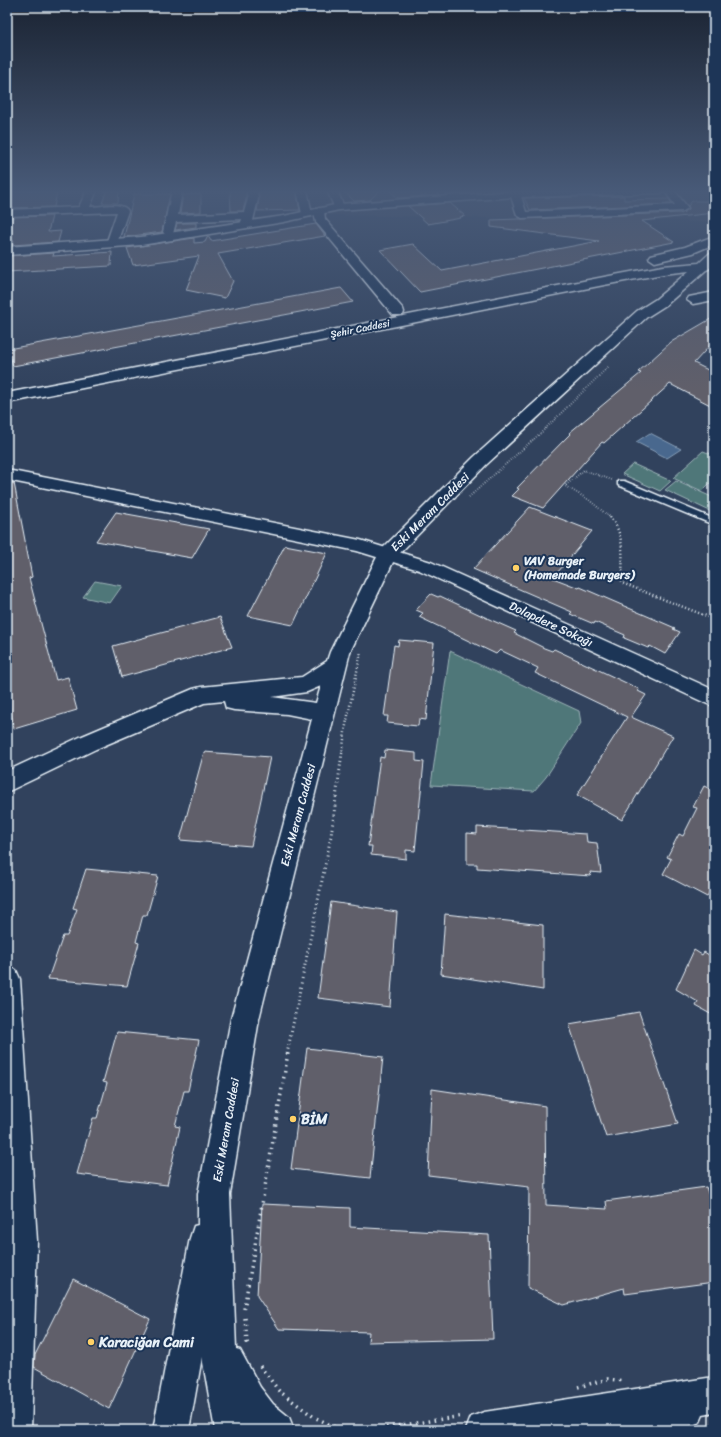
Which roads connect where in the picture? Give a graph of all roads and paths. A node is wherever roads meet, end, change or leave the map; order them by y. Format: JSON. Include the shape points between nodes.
{"nodes":[{"id":1,"x":351,"y":257,"type":"edge"},
{"id":2,"x":663,"y":257,"type":"edge"},
{"id":3,"x":704,"y":262,"type":"edge"},
{"id":4,"x":602,"y":277,"type":"junction"},
{"id":5,"x":654,"y":291,"type":"junction"},
{"id":6,"x":714,"y":296,"type":"edge"},
{"id":7,"x":692,"y":300,"type":"dead end"},
{"id":8,"x":398,"y":312,"type":"junction"},
{"id":9,"x":642,"y":314,"type":"junction"},
{"id":10,"x":612,"y":363,"type":"dead end"},
{"id":11,"x":7,"y":388,"type":"edge"},
{"id":12,"x":7,"y":398,"type":"edge"},
{"id":13,"x":7,"y":475,"type":"edge"},
{"id":14,"x":621,"y":483,"type":"joint"},
{"id":15,"x":467,"y":499,"type":"dead end"},
{"id":16,"x":714,"y":522,"type":"edge"},
{"id":17,"x":387,"y":555,"type":"junction"},
{"id":18,"x":714,"y":619,"type":"edge"},
{"id":19,"x":361,"y":650,"type":"dead end"},
{"id":20,"x":337,"y":664,"type":"junction"},
{"id":21,"x":714,"y":699,"type":"edge"},
{"id":22,"x":325,"y":713,"type":"junction"},
{"id":23,"x":7,"y":782,"type":"edge"},
{"id":24,"x":7,"y":798,"type":"edge"},
{"id":25,"x":7,"y":979,"type":"edge"},
{"id":26,"x":214,"y":1194,"type":"junction"},
{"id":27,"x":234,"y":1348,"type":"junction"},
{"id":28,"x":257,"y":1361,"type":"dead end"},
{"id":29,"x":631,"y":1382,"type":"dead end"},
{"id":30,"x":572,"y":1389,"type":"dead end"},
{"id":31,"x":714,"y":1395,"type":"edge"},
{"id":32,"x":714,"y":1398,"type":"edge"},
{"id":33,"x":476,"y":1422,"type":"edge"},
{"id":34,"x":13,"y":1430,"type":"edge"},
{"id":35,"x":171,"y":1430,"type":"edge"},
{"id":36,"x":233,"y":1430,"type":"edge"},
{"id":37,"x":276,"y":1430,"type":"edge"},
{"id":38,"x":630,"y":1430,"type":"edge"}],
"edges":[{"from":1,"to":8,"type":"street"},
{"from":2,"to":4,"type":"main road","via":[[627,265]]},
{"from":3,"to":4,"type":"main road","name":"Şehir Caddesi"},
{"from":3,"to":5,"type":"main road","name":"Eski Meram Caddesi"},
{"from":3,"to":9,"type":"main road","name":"Eski Meram Caddesi","via":[[661,302]]},
{"from":4,"to":5,"type":"main road","via":[[637,281]]},
{"from":4,"to":8,"type":"main road","name":"Şehir Caddesi"},
{"from":4,"to":12,"type":"main road","name":"Şehir Caddesi"},
{"from":5,"to":9,"type":"main road","name":"Eski Meram Caddesi"},
{"from":6,"to":7,"type":"street"},
{"from":8,"to":11,"type":"main road","name":"Şehir Caddesi"},
{"from":9,"to":17,"type":"main road","name":"Eski Meram Caddesi","via":[[480,461]]},
{"from":10,"to":15,"type":"path","via":[[544,430]]},
{"from":13,"to":17,"type":"street","name":"Dolapdere Sokağı","via":[[360,546]]},
{"from":14,"to":16,"type":"lane"},
{"from":14,"to":18,"type":"path","via":[[584,470],[566,486],[608,516],[620,533],[622,583]]},
{"from":17,"to":20,"type":"main road","name":"Eski Meram Caddesi","via":[[340,652]]},
{"from":17,"to":21,"type":"street","name":"Dolapdere Sokağı","via":[[425,566]]},
{"from":19,"to":27,"type":"path","via":[[346,725],[330,836],[290,1039],[244,1310],[247,1342]]},
{"from":20,"to":22,"type":"main road","name":"Eski Meram Caddesi"},
{"from":20,"to":23,"type":"main road","via":[[307,684],[200,694]]},
{"from":22,"to":24,"type":"main road","via":[[287,706],[225,701],[196,706],[164,718]]},
{"from":22,"to":26,"type":"main road","name":"Eski Meram Caddesi","via":[[245,1019]]},
{"from":25,"to":34,"type":"street","via":[[20,1241]]},
{"from":26,"to":27,"type":"main road","name":"Eski Meram Caddesi"},
{"from":26,"to":35,"type":"main road"},
{"from":27,"to":36,"type":"main road","name":"Eski Meram Caddesi"},
{"from":27,"to":37,"type":"main road","via":[[246,1398],[268,1426]]},
{"from":28,"to":33,"type":"path","via":[[279,1391],[314,1417],[339,1429]]},
{"from":29,"to":30,"type":"path","via":[[608,1379]]},
{"from":31,"to":33,"type":"main road"},
{"from":32,"to":38,"type":"main road"}]}
